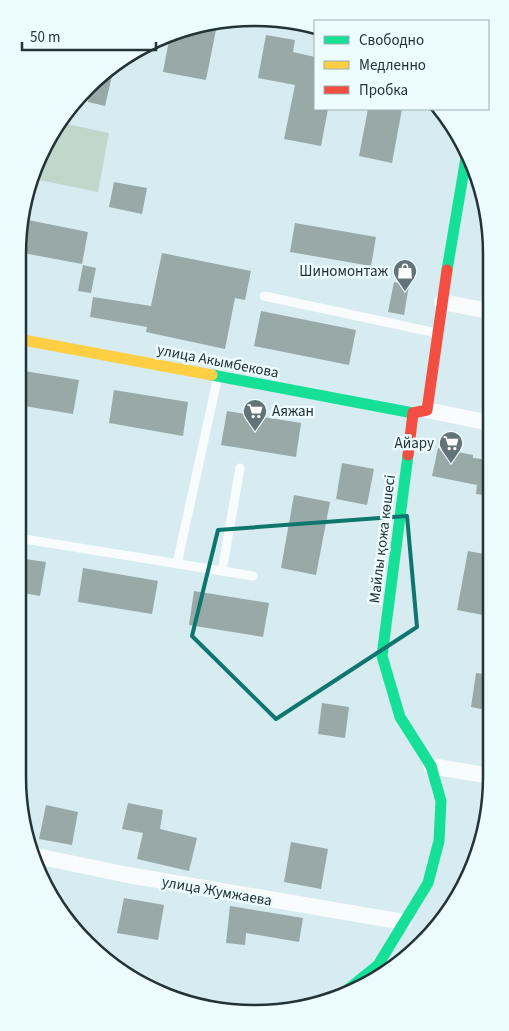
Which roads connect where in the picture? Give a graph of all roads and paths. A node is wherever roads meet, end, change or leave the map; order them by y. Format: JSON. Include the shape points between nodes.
{"nodes":[{"id":1,"x":465,"y":166,"type":"edge"},
{"id":2,"x":264,"y":296,"type":"dead end"},
{"id":3,"x":442,"y":302,"type":"junction"},
{"id":4,"x":483,"y":310,"type":"edge"},
{"id":5,"x":437,"y":332,"type":"junction"},
{"id":6,"x":26,"y":340,"type":"edge"},
{"id":7,"x":218,"y":376,"type":"junction"},
{"id":8,"x":420,"y":412,"type":"junction"},
{"id":9,"x":483,"y":422,"type":"edge"},
{"id":10,"x":240,"y":468,"type":"dead end"},
{"id":11,"x":26,"y":539,"type":"edge"},
{"id":12,"x":177,"y":564,"type":"junction"},
{"id":13,"x":222,"y":571,"type":"junction"},
{"id":14,"x":253,"y":576,"type":"dead end"},
{"id":15,"x":431,"y":766,"type":"junction"},
{"id":16,"x":483,"y":775,"type":"edge"},
{"id":17,"x":41,"y":857,"type":"edge"},
{"id":18,"x":404,"y":922,"type":"junction"},
{"id":19,"x":364,"y":977,"type":"edge"}],
"edges":[{"from":1,"to":3,"type":"street","name":"Майлы қожа көшесі"},
{"from":2,"to":5,"type":"lane"},
{"from":3,"to":4,"type":"street"},
{"from":3,"to":5,"type":"street","name":"Майлы қожа көшесі"},
{"from":5,"to":8,"type":"street","name":"Майлы қожа көшесі"},
{"from":6,"to":7,"type":"street","name":"улица Акымбекова"},
{"from":7,"to":8,"type":"street","name":"улица Акымбекова"},
{"from":7,"to":12,"type":"lane"},
{"from":8,"to":9,"type":"street"},
{"from":8,"to":15,"type":"street","name":"Майлы қожа көшесі","via":[[382,656],[400,717]]},
{"from":10,"to":13,"type":"lane"},
{"from":11,"to":12,"type":"lane"},
{"from":12,"to":13,"type":"lane"},
{"from":13,"to":14,"type":"lane"},
{"from":15,"to":16,"type":"street"},
{"from":15,"to":18,"type":"street","name":"Майлы қожа көшесі","via":[[441,801],[439,841],[428,883]]},
{"from":17,"to":18,"type":"street","name":"улица Жумжаева"},
{"from":18,"to":19,"type":"street","name":"Майлы қожа көшесі","via":[[378,965]]}]}
